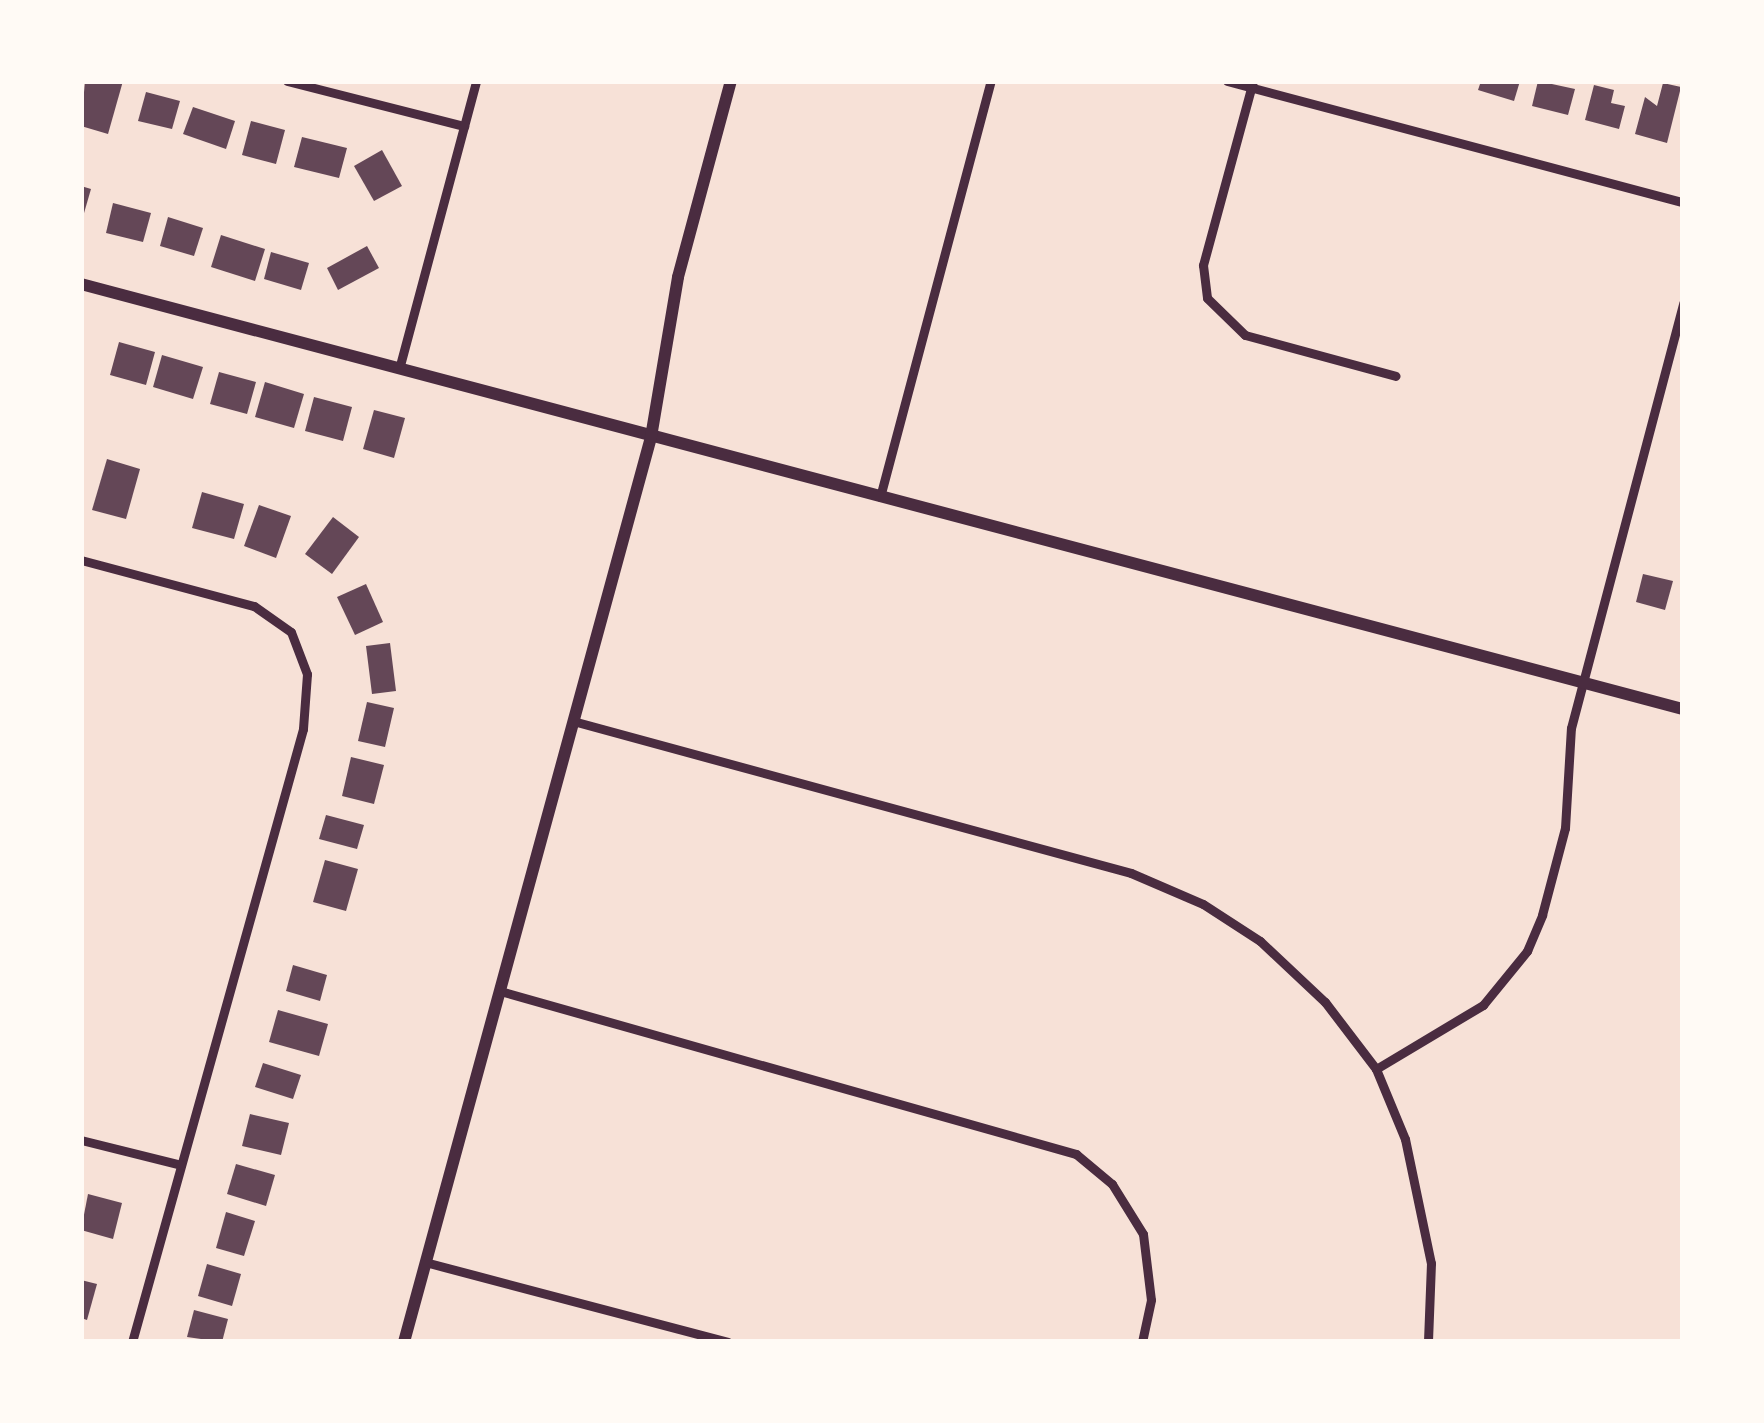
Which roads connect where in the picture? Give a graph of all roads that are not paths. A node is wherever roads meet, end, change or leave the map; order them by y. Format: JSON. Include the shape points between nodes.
{"nodes":[{"id":1,"x":287,"y":81,"type":"edge"},
{"id":2,"x":476,"y":81,"type":"edge"},
{"id":3,"x":731,"y":81,"type":"edge"},
{"id":4,"x":991,"y":81,"type":"edge"},
{"id":5,"x":1227,"y":81,"type":"edge"},
{"id":6,"x":1252,"y":84,"type":"edge"},
{"id":7,"x":464,"y":126,"type":"junction"},
{"id":8,"x":1683,"y":202,"type":"edge"},
{"id":9,"x":81,"y":284,"type":"edge"},
{"id":10,"x":1683,"y":303,"type":"edge"},
{"id":11,"x":399,"y":369,"type":"junction"},
{"id":12,"x":1396,"y":376,"type":"dead end"},
{"id":13,"x":651,"y":437,"type":"junction"},
{"id":14,"x":880,"y":497,"type":"junction"},
{"id":15,"x":81,"y":560,"type":"edge"},
{"id":16,"x":1582,"y":683,"type":"junction"},
{"id":17,"x":1683,"y":709,"type":"edge"},
{"id":18,"x":573,"y":721,"type":"junction"},
{"id":19,"x":500,"y":991,"type":"junction"},
{"id":20,"x":1376,"y":1069,"type":"junction"},
{"id":21,"x":81,"y":1140,"type":"edge"},
{"id":22,"x":181,"y":1166,"type":"junction"},
{"id":23,"x":425,"y":1262,"type":"junction"},
{"id":24,"x":132,"y":1342,"type":"edge"},
{"id":25,"x":404,"y":1342,"type":"edge"},
{"id":26,"x":728,"y":1342,"type":"edge"},
{"id":27,"x":1142,"y":1342,"type":"edge"},
{"id":28,"x":1428,"y":1342,"type":"edge"}],
"edges":[{"from":1,"to":7,"type":"street"},
{"from":2,"to":7,"type":"street"},
{"from":3,"to":13,"type":"street","via":[[678,278]]},
{"from":4,"to":14,"type":"street"},
{"from":5,"to":6,"type":"street"},
{"from":6,"to":8,"type":"street"},
{"from":6,"to":12,"type":"street","via":[[1203,265],[1207,298],[1245,335]]},
{"from":7,"to":11,"type":"street"},
{"from":9,"to":11,"type":"street"},
{"from":10,"to":16,"type":"street"},
{"from":11,"to":13,"type":"street"},
{"from":13,"to":14,"type":"street"},
{"from":13,"to":18,"type":"street"},
{"from":14,"to":16,"type":"street"},
{"from":15,"to":22,"type":"street","via":[[254,605],[303,651],[303,729]]},
{"from":16,"to":17,"type":"street"},
{"from":16,"to":20,"type":"street","via":[[1565,828],[1527,950],[1483,1005]]},
{"from":18,"to":19,"type":"street"},
{"from":18,"to":20,"type":"street","via":[[1172,889],[1284,961]]},
{"from":19,"to":23,"type":"street"},
{"from":19,"to":27,"type":"street","via":[[1076,1154],[1112,1184],[1143,1234],[1151,1300]]},
{"from":20,"to":28,"type":"street","via":[[1423,1203],[1432,1277]]},
{"from":21,"to":22,"type":"street"},
{"from":22,"to":24,"type":"street"},
{"from":23,"to":25,"type":"street"},
{"from":23,"to":26,"type":"street"}]}
